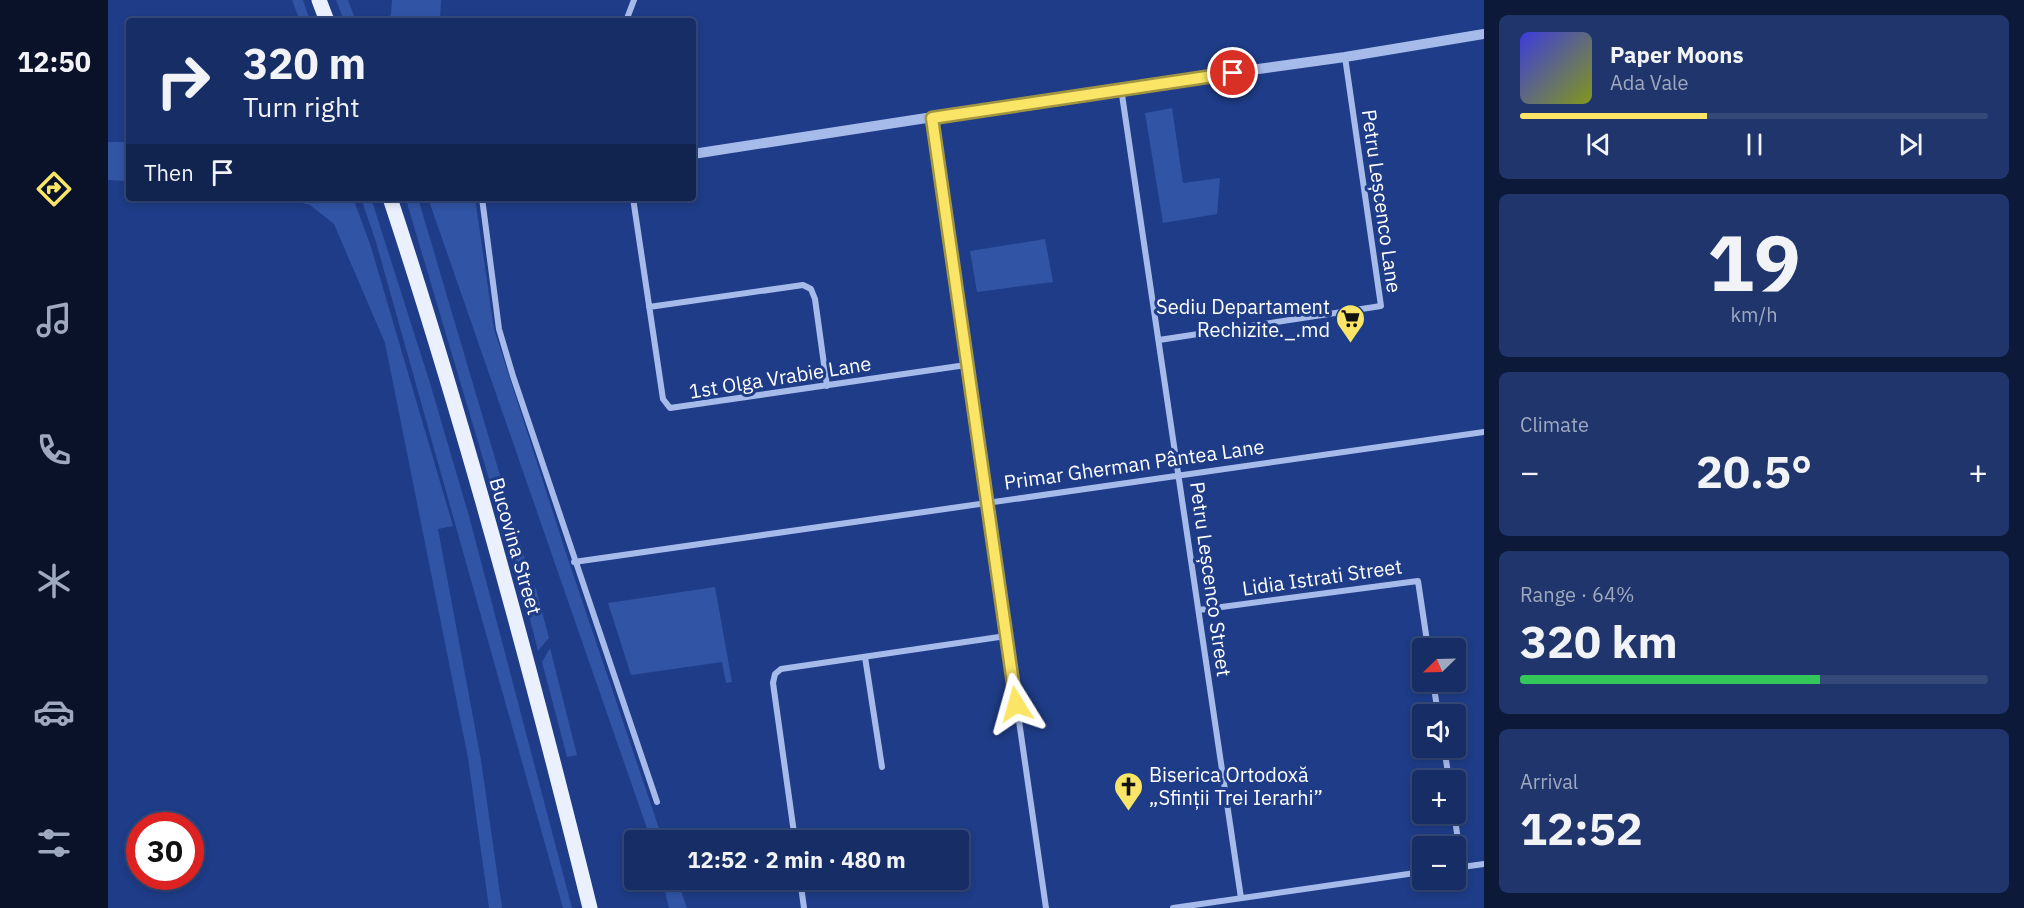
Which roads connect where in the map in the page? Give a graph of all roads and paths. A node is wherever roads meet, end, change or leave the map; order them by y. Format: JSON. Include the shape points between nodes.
{"nodes":[{"id":1,"x":319,"y":0,"type":"edge"},
{"id":2,"x":634,"y":0,"type":"edge"},
{"id":3,"x":326,"y":18,"type":"edge"},
{"id":4,"x":627,"y":18,"type":"edge"},
{"id":5,"x":1484,"y":34,"type":"edge"},
{"id":6,"x":1345,"y":57,"type":"junction"},
{"id":7,"x":1121,"y":88,"type":"junction"},
{"id":8,"x":932,"y":118,"type":"junction"},
{"id":9,"x":696,"y":154,"type":"edge"},
{"id":10,"x":393,"y":201,"type":"edge"},
{"id":11,"x":482,"y":201,"type":"edge"},
{"id":12,"x":633,"y":201,"type":"edge"},
{"id":13,"x":649,"y":307,"type":"junction"},
{"id":14,"x":1159,"y":340,"type":"junction"},
{"id":15,"x":966,"y":365,"type":"junction"},
{"id":16,"x":827,"y":386,"type":"junction"},
{"id":17,"x":1484,"y":432,"type":"edge"},
{"id":18,"x":1179,"y":474,"type":"junction"},
{"id":19,"x":987,"y":502,"type":"junction"},
{"id":20,"x":574,"y":562,"type":"junction"},
{"id":21,"x":1199,"y":610,"type":"junction"},
{"id":22,"x":1006,"y":636,"type":"junction"},
{"id":23,"x":1427,"y":638,"type":"edge"},
{"id":24,"x":865,"y":657,"type":"junction"},
{"id":25,"x":882,"y":767,"type":"dead end"},
{"id":26,"x":657,"y":802,"type":"dead end"},
{"id":27,"x":794,"y":830,"type":"edge"},
{"id":28,"x":1484,"y":864,"type":"edge"},
{"id":29,"x":1466,"y":866,"type":"edge"},
{"id":30,"x":1412,"y":873,"type":"edge"},
{"id":31,"x":802,"y":890,"type":"edge"},
{"id":32,"x":1241,"y":898,"type":"junction"},
{"id":33,"x":590,"y":908,"type":"edge"},
{"id":34,"x":804,"y":908,"type":"edge"},
{"id":35,"x":1047,"y":908,"type":"edge"},
{"id":36,"x":1173,"y":908,"type":"edge"}],
"edges":[{"from":1,"to":3,"type":"main road"},
{"from":2,"to":4,"type":"street"},
{"from":5,"to":6,"type":"street"},
{"from":6,"to":7,"type":"street"},
{"from":6,"to":14,"type":"street","name":"Petru Leșcenco Lane","via":[[1381,306]]},
{"from":7,"to":8,"type":"street"},
{"from":7,"to":14,"type":"street","name":"Petru Leșcenco Street"},
{"from":8,"to":9,"type":"street"},
{"from":8,"to":15,"type":"street"},
{"from":10,"to":33,"type":"main road","name":"Bucovina Street","via":[[498,556]]},
{"from":11,"to":20,"type":"street","via":[[499,329]]},
{"from":12,"to":13,"type":"street","name":"1st Olga Vrabie Lane"},
{"from":13,"to":16,"type":"street","name":"1st Olga Vrabie Lane","via":[[663,399],[670,408]]},
{"from":13,"to":16,"type":"street","via":[[803,285],[811,289],[815,299]]},
{"from":14,"to":18,"type":"street","name":"Petru Leșcenco Street"},
{"from":15,"to":16,"type":"street","name":"1st Olga Vrabie Lane"},
{"from":15,"to":19,"type":"street"},
{"from":17,"to":18,"type":"street","name":"Primar Gherman Pântea Lane"},
{"from":18,"to":19,"type":"street","name":"Primar Gherman Pântea Lane"},
{"from":18,"to":21,"type":"street","name":"Petru Leșcenco Street"},
{"from":19,"to":20,"type":"street","name":"Primar Gherman Pântea Lane"},
{"from":19,"to":22,"type":"street"},
{"from":20,"to":26,"type":"street"},
{"from":21,"to":23,"type":"street","name":"Lidia Istrati Street","via":[[1418,581]]},
{"from":21,"to":32,"type":"street","name":"Petru Leșcenco Street"},
{"from":22,"to":24,"type":"street"},
{"from":22,"to":35,"type":"street"},
{"from":24,"to":25,"type":"street"},
{"from":24,"to":27,"type":"street","via":[[781,669],[773,679]]},
{"from":28,"to":29,"type":"street"},
{"from":30,"to":32,"type":"street"},
{"from":31,"to":34,"type":"street"},
{"from":32,"to":36,"type":"street"}]}
